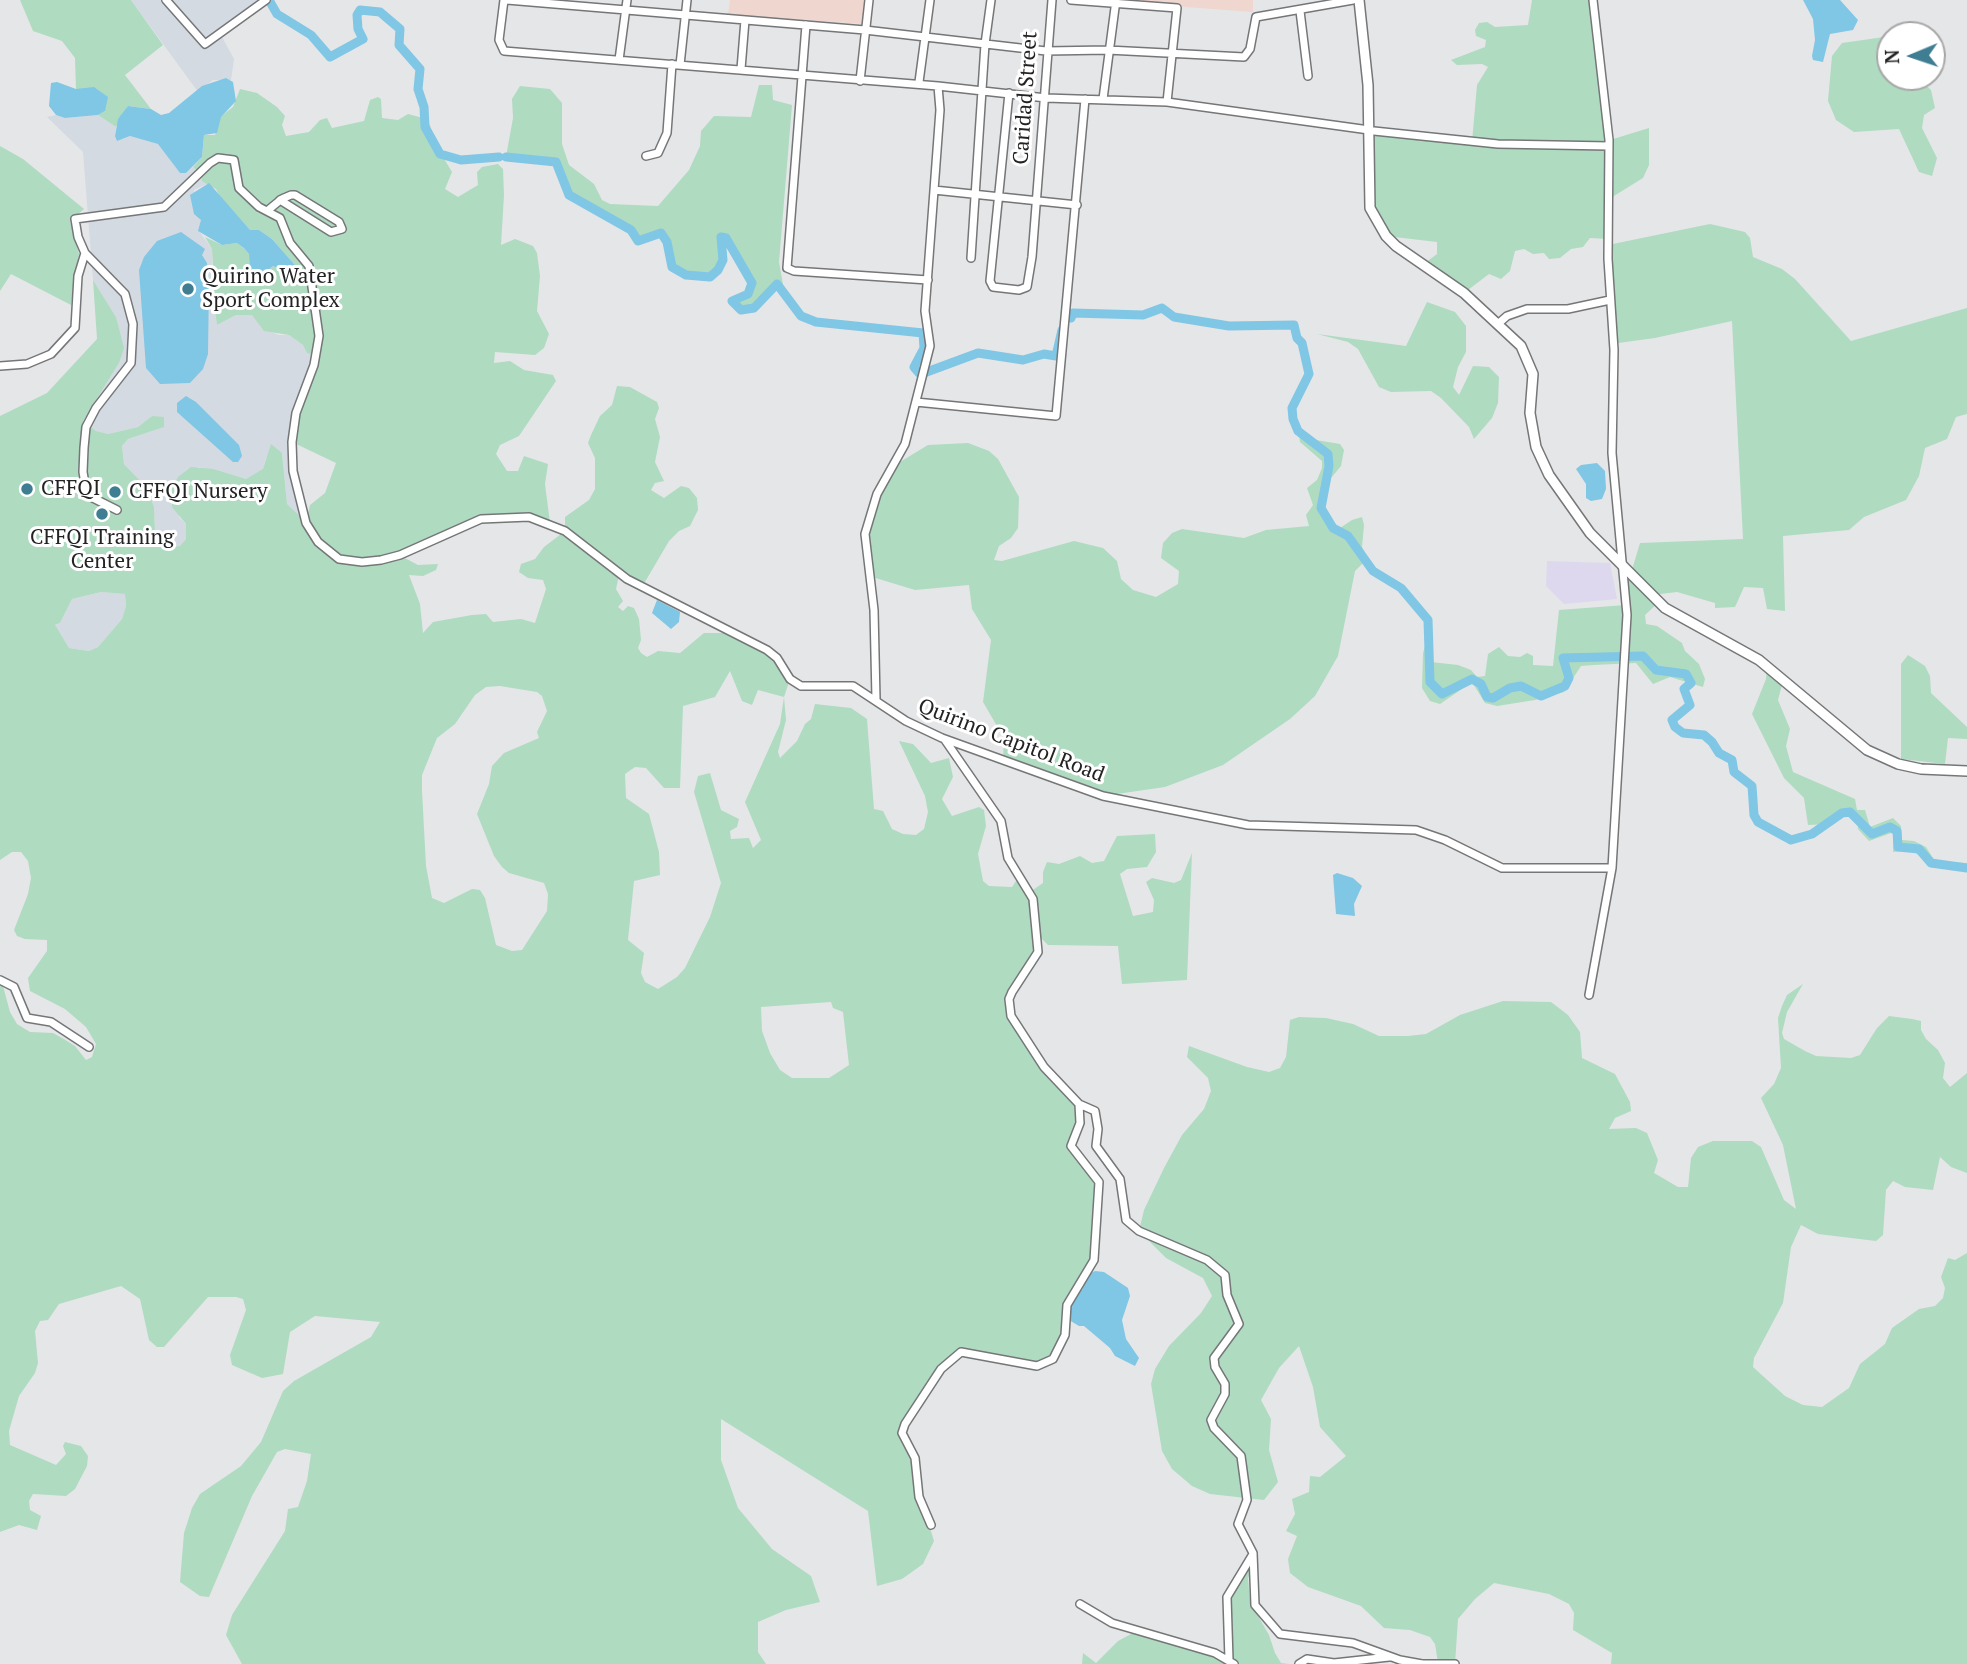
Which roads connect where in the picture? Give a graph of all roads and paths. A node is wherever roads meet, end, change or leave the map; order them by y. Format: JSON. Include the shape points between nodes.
{"nodes":[{"id":1,"x":166,"y":0,"type":"edge"},
{"id":2,"x":505,"y":0,"type":"edge"},
{"id":3,"x":627,"y":0,"type":"edge"},
{"id":4,"x":687,"y":0,"type":"edge"},
{"id":5,"x":869,"y":0,"type":"edge"},
{"id":6,"x":930,"y":0,"type":"edge"},
{"id":7,"x":991,"y":0,"type":"edge"},
{"id":8,"x":1052,"y":0,"type":"edge"},
{"id":9,"x":1071,"y":0,"type":"edge"},
{"id":10,"x":1353,"y":0,"type":"edge"},
{"id":11,"x":1359,"y":0,"type":"edge"},
{"id":12,"x":1593,"y":0,"type":"edge"},
{"id":13,"x":265,"y":1,"type":"edge"},
{"id":14,"x":565,"y":2,"type":"edge"},
{"id":15,"x":1116,"y":2,"type":"edge"},
{"id":16,"x":625,"y":10,"type":"junction"},
{"id":17,"x":1300,"y":11,"type":"junction"},
{"id":18,"x":685,"y":15,"type":"junction"},
{"id":19,"x":745,"y":20,"type":"junction"},
{"id":20,"x":806,"y":26,"type":"junction"},
{"id":21,"x":865,"y":30,"type":"junction"},
{"id":22,"x":925,"y":37,"type":"junction"},
{"id":23,"x":985,"y":44,"type":"junction"},
{"id":24,"x":1108,"y":50,"type":"junction"},
{"id":25,"x":1046,"y":51,"type":"junction"},
{"id":26,"x":1172,"y":55,"type":"junction"},
{"id":27,"x":619,"y":60,"type":"junction"},
{"id":28,"x":676,"y":64,"type":"junction"},
{"id":29,"x":741,"y":69,"type":"junction"},
{"id":30,"x":802,"y":74,"type":"junction"},
{"id":31,"x":1308,"y":76,"type":"dead end"},
{"id":32,"x":860,"y":81,"type":"junction"},
{"id":33,"x":919,"y":82,"type":"junction"},
{"id":34,"x":938,"y":86,"type":"junction"},
{"id":35,"x":982,"y":91,"type":"junction"},
{"id":36,"x":1009,"y":93,"type":"junction"},
{"id":37,"x":1046,"y":98,"type":"junction"},
{"id":38,"x":1086,"y":99,"type":"junction"},
{"id":39,"x":1103,"y":99,"type":"junction"},
{"id":40,"x":1167,"y":102,"type":"junction"},
{"id":41,"x":1371,"y":130,"type":"junction"},
{"id":42,"x":1609,"y":146,"type":"junction"},
{"id":43,"x":646,"y":156,"type":"dead end"},
{"id":44,"x":934,"y":190,"type":"junction"},
{"id":45,"x":976,"y":195,"type":"junction"},
{"id":46,"x":1000,"y":196,"type":"junction"},
{"id":47,"x":1036,"y":199,"type":"junction"},
{"id":48,"x":280,"y":200,"type":"junction"},
{"id":49,"x":1077,"y":205,"type":"junction"},
{"id":50,"x":267,"y":211,"type":"junction"},
{"id":51,"x":85,"y":253,"type":"junction"},
{"id":52,"x":971,"y":258,"type":"dead end"},
{"id":53,"x":928,"y":280,"type":"junction"},
{"id":54,"x":1610,"y":300,"type":"junction"},
{"id":55,"x":1499,"y":323,"type":"junction"},
{"id":56,"x":0,"y":366,"type":"edge"},
{"id":57,"x":916,"y":402,"type":"junction"},
{"id":58,"x":117,"y":510,"type":"dead end"},
{"id":59,"x":1624,"y":567,"type":"junction"},
{"id":60,"x":876,"y":699,"type":"junction"},
{"id":61,"x":942,"y":737,"type":"junction"},
{"id":62,"x":1967,"y":771,"type":"edge"},
{"id":63,"x":1612,"y":868,"type":"junction"},
{"id":64,"x":0,"y":979,"type":"edge"},
{"id":65,"x":1589,"y":995,"type":"dead end"},
{"id":66,"x":89,"y":1046,"type":"dead end"},
{"id":67,"x":1079,"y":1104,"type":"junction"},
{"id":68,"x":931,"y":1525,"type":"dead end"},
{"id":69,"x":1253,"y":1553,"type":"junction"},
{"id":70,"x":1080,"y":1604,"type":"dead end"},
{"id":71,"x":1390,"y":1656,"type":"junction"},
{"id":72,"x":1231,"y":1662,"type":"edge"},
{"id":73,"x":1298,"y":1664,"type":"edge"},
{"id":74,"x":1422,"y":1664,"type":"edge"},
{"id":75,"x":1455,"y":1664,"type":"edge"}],
"edges":[{"from":1,"to":13,"type":"street","via":[[204,44]]},
{"from":2,"to":14,"type":"street"},
{"from":2,"to":27,"type":"street","via":[[499,40],[504,51]]},
{"from":3,"to":16,"type":"street"},
{"from":4,"to":18,"type":"street"},
{"from":5,"to":21,"type":"street"},
{"from":6,"to":22,"type":"street"},
{"from":7,"to":23,"type":"street"},
{"from":8,"to":25,"type":"street","name":"Caridad Street"},
{"from":9,"to":15,"type":"street"},
{"from":10,"to":17,"type":"street"},
{"from":11,"to":41,"type":"main road"},
{"from":12,"to":42,"type":"street"},
{"from":14,"to":16,"type":"street"},
{"from":15,"to":24,"type":"street"},
{"from":15,"to":26,"type":"street","via":[[1177,8]]},
{"from":16,"to":18,"type":"street"},
{"from":16,"to":27,"type":"street"},
{"from":17,"to":26,"type":"street","via":[[1256,17],[1244,57]]},
{"from":17,"to":31,"type":"street"},
{"from":18,"to":19,"type":"street"},
{"from":18,"to":28,"type":"street"},
{"from":19,"to":20,"type":"street"},
{"from":19,"to":29,"type":"street"},
{"from":20,"to":21,"type":"street"},
{"from":20,"to":30,"type":"street"},
{"from":21,"to":22,"type":"street"},
{"from":21,"to":32,"type":"street"},
{"from":22,"to":23,"type":"street"},
{"from":22,"to":33,"type":"street"},
{"from":23,"to":25,"type":"street"},
{"from":23,"to":35,"type":"street"},
{"from":24,"to":25,"type":"street"},
{"from":24,"to":26,"type":"street"},
{"from":24,"to":39,"type":"street"},
{"from":25,"to":37,"type":"street","name":"Caridad Street"},
{"from":26,"to":40,"type":"street"},
{"from":27,"to":28,"type":"street"},
{"from":28,"to":29,"type":"street"},
{"from":28,"to":43,"type":"street","via":[[666,138],[656,154]]},
{"from":29,"to":30,"type":"street"},
{"from":30,"to":32,"type":"street"},
{"from":30,"to":53,"type":"street","via":[[787,268]]},
{"from":32,"to":33,"type":"street"},
{"from":33,"to":34,"type":"street"},
{"from":34,"to":35,"type":"street"},
{"from":34,"to":44,"type":"street"},
{"from":35,"to":36,"type":"street"},
{"from":35,"to":45,"type":"street"},
{"from":36,"to":37,"type":"street"},
{"from":36,"to":46,"type":"street"},
{"from":37,"to":38,"type":"street"},
{"from":37,"to":47,"type":"street","name":"Caridad Street"},
{"from":38,"to":39,"type":"street"},
{"from":38,"to":49,"type":"street"},
{"from":39,"to":40,"type":"street"},
{"from":40,"to":41,"type":"street"},
{"from":41,"to":42,"type":"street","via":[[1498,144]]},
{"from":41,"to":55,"type":"main road","via":[[1370,208],[1386,236]]},
{"from":42,"to":54,"type":"street"},
{"from":44,"to":45,"type":"street"},
{"from":44,"to":53,"type":"street"},
{"from":45,"to":46,"type":"street"},
{"from":45,"to":52,"type":"street"},
{"from":46,"to":47,"type":"street"},
{"from":46,"to":47,"type":"street","name":"Caridad Street","via":[[990,283],[1019,290],[1028,282]]},
{"from":47,"to":49,"type":"street"},
{"from":48,"to":48,"type":"street","via":[[331,232],[342,229],[300,197]]},
{"from":48,"to":50,"type":"street"},
{"from":49,"to":57,"type":"street","via":[[1056,416]]},
{"from":50,"to":51,"type":"street","name":"Quirino Capitol Road","via":[[239,188],[234,160],[218,158],[164,207],[75,219]]},
{"from":50,"to":60,"type":"street","name":"Quirino Capitol Road","via":[[280,218],[290,243],[309,266],[317,352],[296,413],[292,462],[306,523],[327,550],[339,559],[381,560],[481,519],[540,520],[565,531],[627,579],[767,650],[801,686],[853,686]]},
{"from":51,"to":56,"type":"street","name":"Quirino Capitol Road","via":[[78,276],[75,328],[68,338],[38,360]]},
{"from":51,"to":58,"type":"street","via":[[125,294],[133,324],[131,363],[96,408],[86,427],[84,448],[87,495]]},
{"from":53,"to":57,"type":"street","via":[[925,310],[930,346]]},
{"from":54,"to":55,"type":"street","via":[[1568,309],[1527,309]]},
{"from":54,"to":59,"type":"street","via":[[1612,453]]},
{"from":55,"to":59,"type":"main road","via":[[1531,363],[1532,435],[1549,475],[1590,533]]},
{"from":57,"to":60,"type":"street","via":[[905,444],[871,507],[865,534],[874,610]]},
{"from":59,"to":62,"type":"main road","via":[[1665,608],[1759,660],[1867,750],[1921,769]]},
{"from":59,"to":63,"type":"street","via":[[1627,615]]},
{"from":60,"to":61,"type":"street","name":"Quirino Capitol Road","via":[[906,721]]},
{"from":61,"to":63,"type":"street","name":"Quirino Capitol Road","via":[[1103,796],[1199,817],[1295,829],[1416,830],[1502,868]]},
{"from":61,"to":67,"type":"street","via":[[1001,821],[1008,858],[1032,899],[1038,952],[1009,999],[1011,1016],[1035,1055]]},
{"from":63,"to":65,"type":"street"},
{"from":64,"to":66,"type":"street","via":[[13,987],[27,1018],[61,1026]]},
{"from":67,"to":68,"type":"street","via":[[1080,1123],[1071,1146],[1099,1182],[1094,1260],[1066,1305],[1065,1335],[1053,1359],[1037,1366],[961,1352],[942,1369],[905,1424],[902,1433],[915,1458],[919,1497]]},
{"from":67,"to":69,"type":"street","via":[[1098,1116],[1096,1146],[1120,1179],[1126,1220],[1139,1231],[1207,1260],[1225,1275],[1227,1296],[1239,1324],[1214,1358],[1225,1394],[1211,1420],[1241,1456],[1247,1500],[1238,1524]]},
{"from":69,"to":71,"type":"street","via":[[1252,1599],[1280,1634],[1353,1643]]},
{"from":69,"to":72,"type":"street","via":[[1227,1597]]},
{"from":70,"to":72,"type":"street","via":[[1112,1623]]},
{"from":71,"to":73,"type":"street","via":[[1334,1663],[1307,1659]]},
{"from":71,"to":74,"type":"street"},
{"from":74,"to":75,"type":"street"}]}
